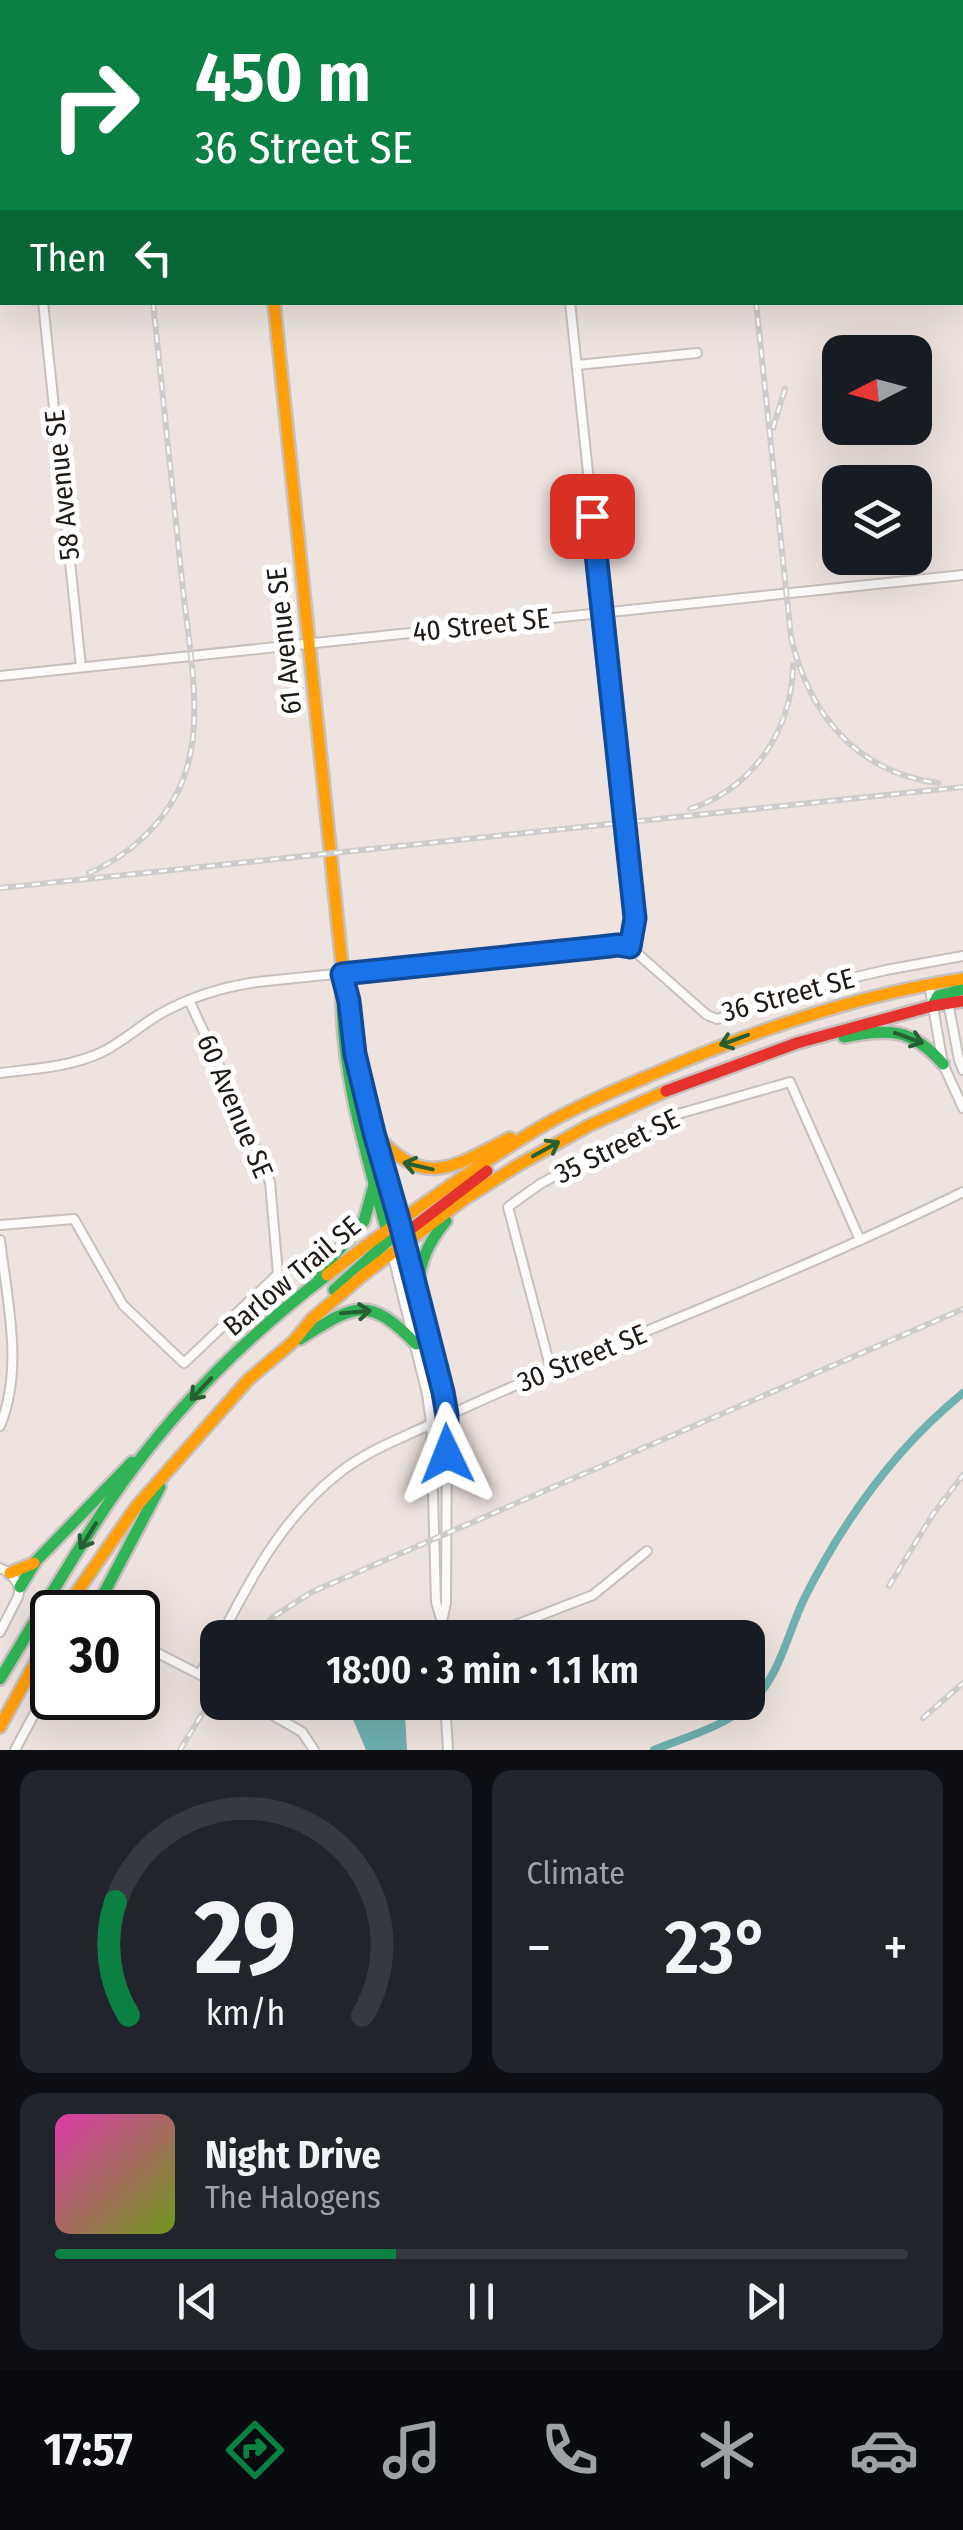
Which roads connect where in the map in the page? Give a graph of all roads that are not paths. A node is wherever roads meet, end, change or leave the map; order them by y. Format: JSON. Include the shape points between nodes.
{"nodes":[{"id":1,"x":43,"y":305,"type":"edge"},
{"id":2,"x":274,"y":305,"type":"edge"},
{"id":3,"x":570,"y":305,"type":"edge"},
{"id":4,"x":697,"y":352,"type":"dead end"},
{"id":5,"x":576,"y":365,"type":"junction"},
{"id":6,"x":963,"y":575,"type":"edge"},
{"id":7,"x":603,"y":611,"type":"junction"},
{"id":8,"x":310,"y":644,"type":"junction"},
{"id":9,"x":81,"y":667,"type":"junction"},
{"id":10,"x":0,"y":676,"type":"edge"},
{"id":11,"x":630,"y":947,"type":"junction"},
{"id":12,"x":963,"y":956,"type":"edge"},
{"id":13,"x":342,"y":974,"type":"junction"},
{"id":14,"x":963,"y":978,"type":"edge"},
{"id":15,"x":929,"y":984,"type":"junction"},
{"id":16,"x":963,"y":989,"type":"edge"},
{"id":17,"x":946,"y":992,"type":"junction"},
{"id":18,"x":188,"y":1000,"type":"junction"},
{"id":19,"x":963,"y":1000,"type":"edge"},
{"id":20,"x":932,"y":1006,"type":"junction"},
{"id":21,"x":797,"y":1043,"type":"junction"},
{"id":22,"x":944,"y":1064,"type":"junction"},
{"id":23,"x":963,"y":1070,"type":"edge"},
{"id":24,"x":0,"y":1073,"type":"edge"},
{"id":25,"x":963,"y":1108,"type":"edge"},
{"id":26,"x":536,"y":1130,"type":"junction"},
{"id":27,"x":374,"y":1133,"type":"junction"},
{"id":28,"x":510,"y":1146,"type":"junction"},
{"id":29,"x":374,"y":1186,"type":"junction"},
{"id":30,"x":963,"y":1192,"type":"edge"},
{"id":31,"x":463,"y":1200,"type":"junction"},
{"id":32,"x":399,"y":1220,"type":"junction"},
{"id":33,"x":0,"y":1225,"type":"edge"},
{"id":34,"x":0,"y":1240,"type":"edge"},
{"id":35,"x":404,"y":1240,"type":"junction"},
{"id":36,"x":860,"y":1240,"type":"junction"},
{"id":37,"x":389,"y":1241,"type":"junction"},
{"id":38,"x":417,"y":1295,"type":"junction"},
{"id":39,"x":290,"y":1304,"type":"junction"},
{"id":40,"x":293,"y":1342,"type":"junction"},
{"id":41,"x":416,"y":1344,"type":"junction"},
{"id":42,"x":551,"y":1370,"type":"junction"},
{"id":43,"x":447,"y":1415,"type":"junction"},
{"id":44,"x":432,"y":1424,"type":"junction"},
{"id":45,"x":0,"y":1426,"type":"edge"},
{"id":46,"x":165,"y":1428,"type":"junction"},
{"id":47,"x":170,"y":1467,"type":"junction"},
{"id":48,"x":647,"y":1551,"type":"dead end"},
{"id":49,"x":36,"y":1562,"type":"junction"},
{"id":50,"x":5,"y":1570,"type":"edge"},
{"id":51,"x":20,"y":1587,"type":"junction"},
{"id":52,"x":79,"y":1590,"type":"edge"},
{"id":53,"x":106,"y":1590,"type":"edge"},
{"id":54,"x":229,"y":1620,"type":"edge"},
{"id":55,"x":441,"y":1620,"type":"edge"},
{"id":56,"x":442,"y":1620,"type":"edge"},
{"id":57,"x":527,"y":1620,"type":"edge"},
{"id":58,"x":0,"y":1632,"type":"edge"},
{"id":59,"x":160,"y":1654,"type":"edge"},
{"id":60,"x":30,"y":1672,"type":"edge"},
{"id":61,"x":200,"y":1674,"type":"edge"},
{"id":62,"x":0,"y":1680,"type":"edge"},
{"id":63,"x":32,"y":1720,"type":"edge"},
{"id":64,"x":281,"y":1720,"type":"edge"},
{"id":65,"x":446,"y":1720,"type":"edge"},
{"id":66,"x":0,"y":1727,"type":"edge"},
{"id":67,"x":16,"y":1750,"type":"edge"},
{"id":68,"x":314,"y":1750,"type":"edge"},
{"id":69,"x":448,"y":1750,"type":"edge"}],
"edges":[{"from":1,"to":9,"type":"street","name":"58 Avenue SE"},
{"from":2,"to":8,"type":"main road","name":"61 Avenue SE"},
{"from":3,"to":5,"type":"street"},
{"from":4,"to":5,"type":"street"},
{"from":5,"to":7,"type":"street"},
{"from":6,"to":7,"type":"street","name":"40 Street SE"},
{"from":7,"to":8,"type":"street","name":"40 Street SE"},
{"from":7,"to":11,"type":"street","via":[[635,918]]},
{"from":8,"to":9,"type":"street","name":"40 Street SE"},
{"from":8,"to":13,"type":"main road","name":"61 Avenue SE"},
{"from":9,"to":10,"type":"street","name":"40 Street SE"},
{"from":11,"to":12,"type":"street","name":"36 Street SE","via":[[706,1016],[717,1018],[826,984]]},
{"from":11,"to":13,"type":"street"},
{"from":13,"to":18,"type":"street","via":[[224,987]]},
{"from":13,"to":27,"type":"main road","name":"61 Avenue SE"},
{"from":13,"to":29,"type":"main road","name":"61 Avenue SE","via":[[348,1073]]},
{"from":14,"to":17,"type":"main road","name":"Barlow Trail SE"},
{"from":15,"to":17,"type":"main road","name":"Barlow Trail SE"},
{"from":15,"to":20,"type":"street"},
{"from":15,"to":26,"type":"main road","name":"Barlow Trail SE","one_way":true,"via":[[721,1045]]},
{"from":16,"to":17,"type":"main road"},
{"from":17,"to":19,"type":"main road","name":"Barlow Trail SE"},
{"from":17,"to":20,"type":"main road","name":"Barlow Trail SE"},
{"from":17,"to":23,"type":"street"},
{"from":18,"to":24,"type":"street","via":[[96,1055]]},
{"from":18,"to":33,"type":"street","name":"60 Avenue SE","via":[[270,1182],[278,1274],[184,1363],[123,1305],[74,1219]]},
{"from":20,"to":21,"type":"main road","name":"Barlow Trail SE"},
{"from":20,"to":22,"type":"street"},
{"from":21,"to":22,"type":"main road","one_way":true,"via":[[895,1032],[926,1044]]},
{"from":31,"to":21,"type":"main road","name":"Barlow Trail SE","one_way":true,"via":[[622,1110]]},
{"from":22,"to":25,"type":"street"},
{"from":26,"to":27,"type":"main road","one_way":true,"via":[[440,1170],[404,1164]]},
{"from":26,"to":28,"type":"main road","name":"Barlow Trail SE"},
{"from":27,"to":32,"type":"main road","name":"61 Avenue SE"},
{"from":28,"to":32,"type":"main road","name":"Barlow Trail SE"},
{"from":28,"to":35,"type":"main road"},
{"from":29,"to":37,"type":"main road","name":"61 Avenue SE"},
{"from":29,"to":39,"type":"main road","via":[[364,1220]]},
{"from":30,"to":36,"type":"street","name":"30 Street SE"},
{"from":31,"to":35,"type":"main road","name":"Barlow Trail SE"},
{"from":31,"to":38,"type":"main road","via":[[419,1260]]},
{"from":32,"to":35,"type":"main road","name":"61 Avenue SE"},
{"from":32,"to":37,"type":"main road","name":"Barlow Trail SE"},
{"from":34,"to":45,"type":"street","via":[[13,1356]]},
{"from":35,"to":37,"type":"main road","name":"Barlow Trail SE"},
{"from":35,"to":38,"type":"street","name":"61 Avenue SE"},
{"from":36,"to":42,"type":"street","name":"30 Street SE"},
{"from":36,"to":42,"type":"street","name":"35 Street SE","via":[[790,1082],[664,1118],[508,1206]]},
{"from":37,"to":39,"type":"main road","name":"Barlow Trail SE"},
{"from":37,"to":40,"type":"main road","name":"Barlow Trail SE"},
{"from":37,"to":41,"type":"street","name":"61 Avenue SE"},
{"from":38,"to":43,"type":"street","name":"61 Avenue SE"},
{"from":39,"to":46,"type":"main road","name":"Barlow Trail SE","one_way":true},
{"from":40,"to":41,"type":"main road","one_way":true,"via":[[333,1316],[363,1308],[390,1318]]},
{"from":40,"to":47,"type":"main road","name":"Barlow Trail SE","via":[[248,1379]]},
{"from":41,"to":44,"type":"street","name":"61 Avenue SE"},
{"from":42,"to":43,"type":"street","name":"30 Street SE"},
{"from":43,"to":44,"type":"street","name":"30 Street SE"},
{"from":43,"to":56,"type":"street","name":"61 Avenue SE"},
{"from":44,"to":54,"type":"street","name":"30 Street SE","via":[[370,1451],[336,1475],[277,1537]]},
{"from":44,"to":55,"type":"street","name":"61 Avenue SE"},
{"from":46,"to":49,"type":"main road"},
{"from":46,"to":62,"type":"main road","name":"Barlow Trail SE","one_way":true,"via":[[110,1501]]},
{"from":47,"to":52,"type":"main road","name":"Barlow Trail SE"},
{"from":47,"to":53,"type":"main road"},
{"from":48,"to":57,"type":"street","via":[[593,1594]]},
{"from":49,"to":50,"type":"main road"},
{"from":49,"to":51,"type":"main road"},
{"from":50,"to":51,"type":"street"},
{"from":51,"to":58,"type":"street"},
{"from":59,"to":61,"type":"street"},
{"from":60,"to":66,"type":"main road"},
{"from":63,"to":67,"type":"street"},
{"from":64,"to":68,"type":"street","via":[[302,1732]]},
{"from":65,"to":69,"type":"street"}]}
